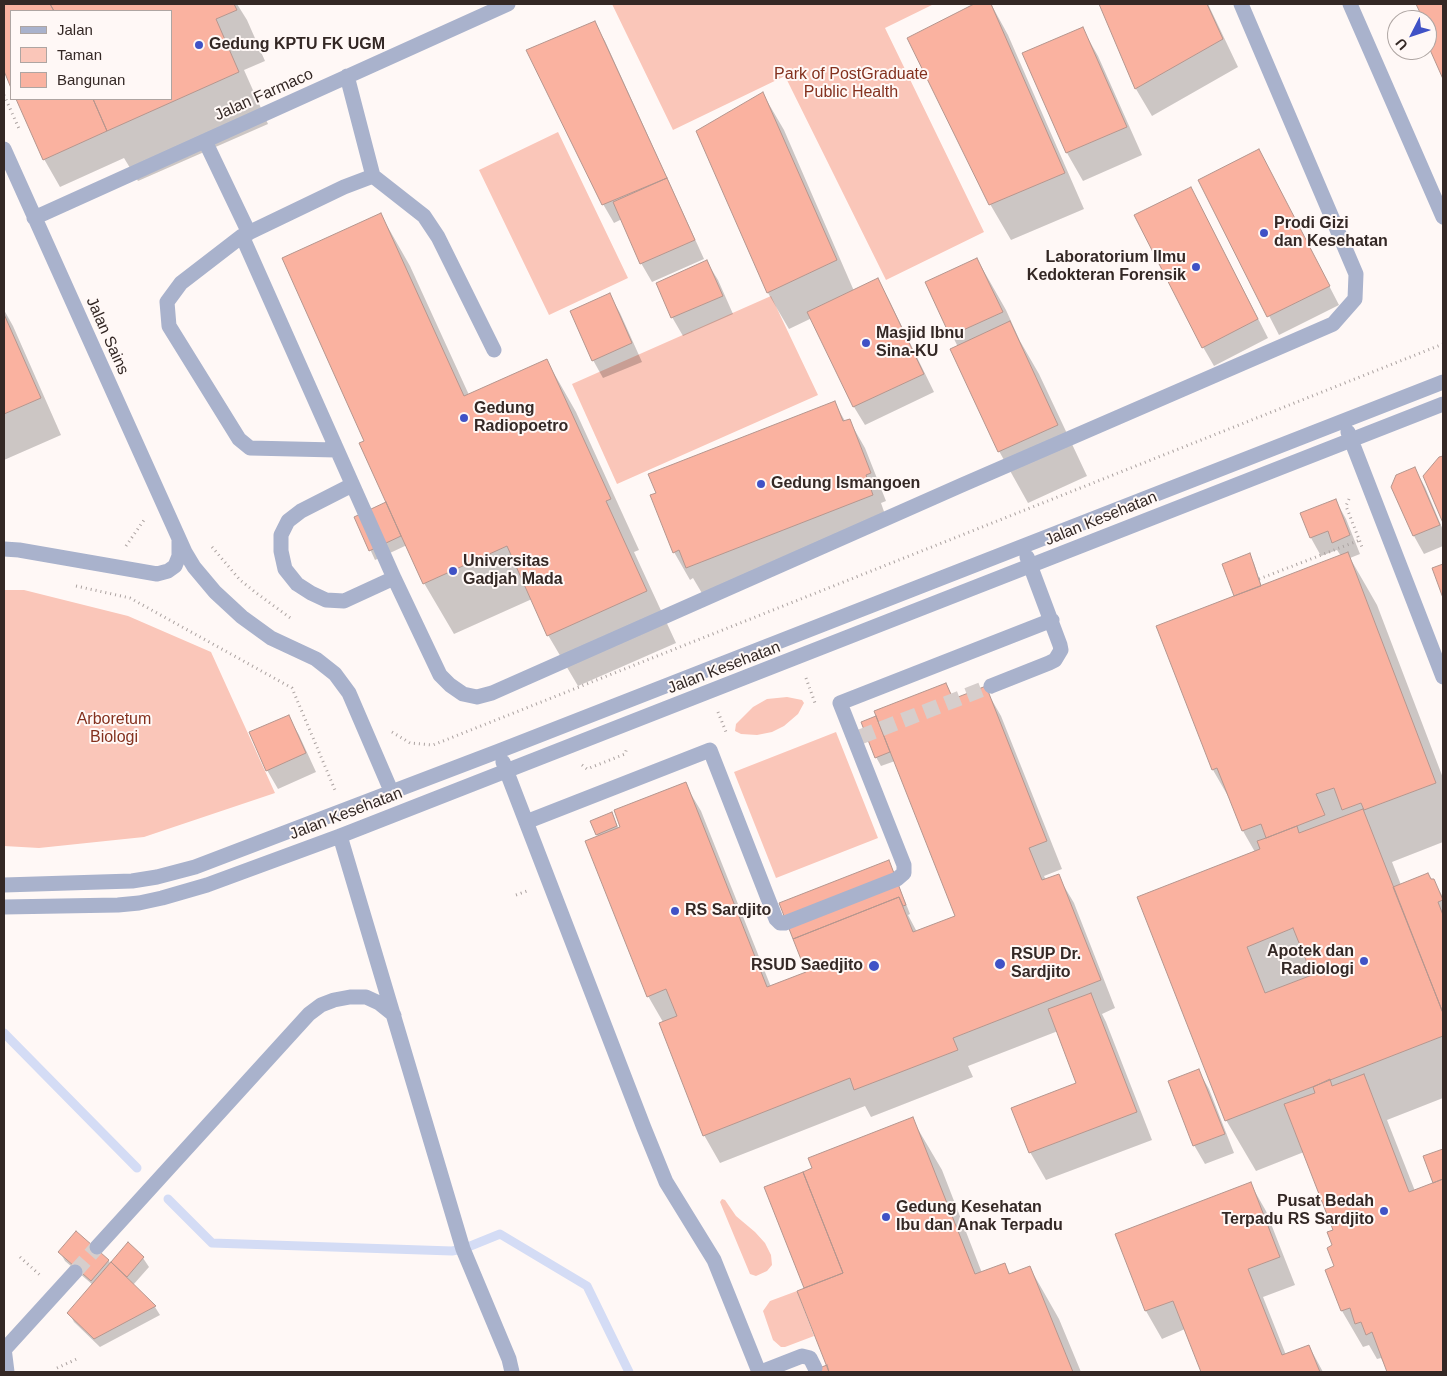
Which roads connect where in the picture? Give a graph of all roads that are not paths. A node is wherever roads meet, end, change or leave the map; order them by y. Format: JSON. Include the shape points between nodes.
{"nodes":[{"id":1,"x":508,"y":4,"type":"edge"},
{"id":2,"x":1241,"y":4,"type":"edge"},
{"id":3,"x":1350,"y":4,"type":"edge"},
{"id":4,"x":347,"y":76,"type":"junction"},
{"id":5,"x":205,"y":140,"type":"junction"},
{"id":6,"x":4,"y":149,"type":"edge"},
{"id":7,"x":373,"y":176,"type":"junction"},
{"id":8,"x":1443,"y":217,"type":"edge"},
{"id":9,"x":34,"y":218,"type":"junction"},
{"id":10,"x":245,"y":235,"type":"junction"},
{"id":11,"x":494,"y":350,"type":"dead end"},
{"id":12,"x":1443,"y":382,"type":"edge"},
{"id":13,"x":1443,"y":404,"type":"edge"},
{"id":14,"x":1343,"y":421,"type":"junction"},
{"id":15,"x":1351,"y":440,"type":"junction"},
{"id":16,"x":336,"y":450,"type":"junction"},
{"id":17,"x":352,"y":485,"type":"junction"},
{"id":18,"x":178,"y":537,"type":"junction"},
{"id":19,"x":1023,"y":546,"type":"junction"},
{"id":20,"x":4,"y":549,"type":"edge"},
{"id":21,"x":1031,"y":566,"type":"junction"},
{"id":22,"x":394,"y":578,"type":"junction"},
{"id":23,"x":1052,"y":620,"type":"junction"},
{"id":24,"x":1443,"y":677,"type":"edge"},
{"id":25,"x":991,"y":686,"type":"tunnel mouth"},
{"id":26,"x":499,"y":751,"type":"junction"},
{"id":27,"x":507,"y":771,"type":"junction"},
{"id":28,"x":392,"y":793,"type":"junction"},
{"id":29,"x":526,"y":822,"type":"junction"},
{"id":30,"x":340,"y":836,"type":"junction"},
{"id":31,"x":4,"y":885,"type":"edge"},
{"id":32,"x":4,"y":907,"type":"edge"},
{"id":33,"x":394,"y":1015,"type":"junction"},
{"id":34,"x":97,"y":1247,"type":"tunnel mouth"},
{"id":35,"x":75,"y":1272,"type":"tunnel mouth"},
{"id":36,"x":4,"y":1349,"type":"edge"},
{"id":37,"x":815,"y":1368,"type":"dead end"},
{"id":38,"x":7,"y":1372,"type":"edge"},
{"id":39,"x":512,"y":1372,"type":"edge"},
{"id":40,"x":760,"y":1372,"type":"edge"}],
"edges":[{"from":1,"to":4,"type":"street","name":"Jalan Farmaco"},
{"from":2,"to":22,"type":"street","via":[[1356,274],[1354,299],[1333,324],[492,693],[477,697],[464,694],[440,675]]},
{"from":3,"to":8,"type":"street"},
{"from":4,"to":5,"type":"street","name":"Jalan Farmaco"},
{"from":4,"to":7,"type":"street"},
{"from":5,"to":9,"type":"street","name":"Jalan Farmaco"},
{"from":5,"to":10,"type":"street"},
{"from":6,"to":9,"type":"street","name":"Jalan Sains"},
{"from":7,"to":10,"type":"street"},
{"from":7,"to":11,"type":"street","via":[[424,216],[438,237]]},
{"from":9,"to":18,"type":"street","name":"Jalan Sains"},
{"from":10,"to":16,"type":"street"},
{"from":10,"to":16,"type":"street","via":[[182,283],[167,302],[168,326],[239,439],[250,448]]},
{"from":12,"to":14,"type":"street","name":"Jalan Kesehatan"},
{"from":13,"to":15,"type":"street","name":"Jalan Kesehatan"},
{"from":14,"to":15,"type":"street"},
{"from":14,"to":19,"type":"street","name":"Jalan Kesehatan"},
{"from":15,"to":21,"type":"street","name":"Jalan Kesehatan"},
{"from":15,"to":24,"type":"street"},
{"from":16,"to":17,"type":"street"},
{"from":17,"to":22,"type":"street"},
{"from":17,"to":22,"type":"street","via":[[288,521],[281,535],[285,568],[297,584],[326,600],[344,601]]},
{"from":18,"to":20,"type":"street","via":[[178,561],[175,566],[157,574]]},
{"from":18,"to":28,"type":"street","name":"Jalan Sains","via":[[199,573],[242,617],[271,638],[316,659],[335,674],[349,693]]},
{"from":19,"to":21,"type":"street"},
{"from":19,"to":26,"type":"street","name":"Jalan Kesehatan"},
{"from":21,"to":23,"type":"street"},
{"from":21,"to":27,"type":"street","name":"Jalan Kesehatan"},
{"from":23,"to":25,"type":"street","via":[[1061,650],[1058,656],[1049,663]]},
{"from":23,"to":29,"type":"street","via":[[840,703],[857,738],[904,865],[904,873],[785,923],[776,918],[710,750]]},
{"from":26,"to":27,"type":"street"},
{"from":26,"to":28,"type":"street","name":"Jalan Kesehatan"},
{"from":27,"to":29,"type":"street"},
{"from":27,"to":30,"type":"street","name":"Jalan Kesehatan"},
{"from":28,"to":31,"type":"street","name":"Jalan Kesehatan","via":[[196,867],[157,877],[113,883]]},
{"from":29,"to":40,"type":"street","via":[[666,1182],[714,1260]]},
{"from":30,"to":32,"type":"street","name":"Jalan Kesehatan","via":[[207,885],[162,898],[118,905]]},
{"from":30,"to":33,"type":"street"},
{"from":33,"to":34,"type":"street","via":[[366,997],[334,1000],[309,1014]]},
{"from":33,"to":39,"type":"street","via":[[463,1249]]},
{"from":35,"to":36,"type":"street"},
{"from":36,"to":38,"type":"street"},
{"from":37,"to":40,"type":"street","via":[[810,1358],[802,1356]]}]}
